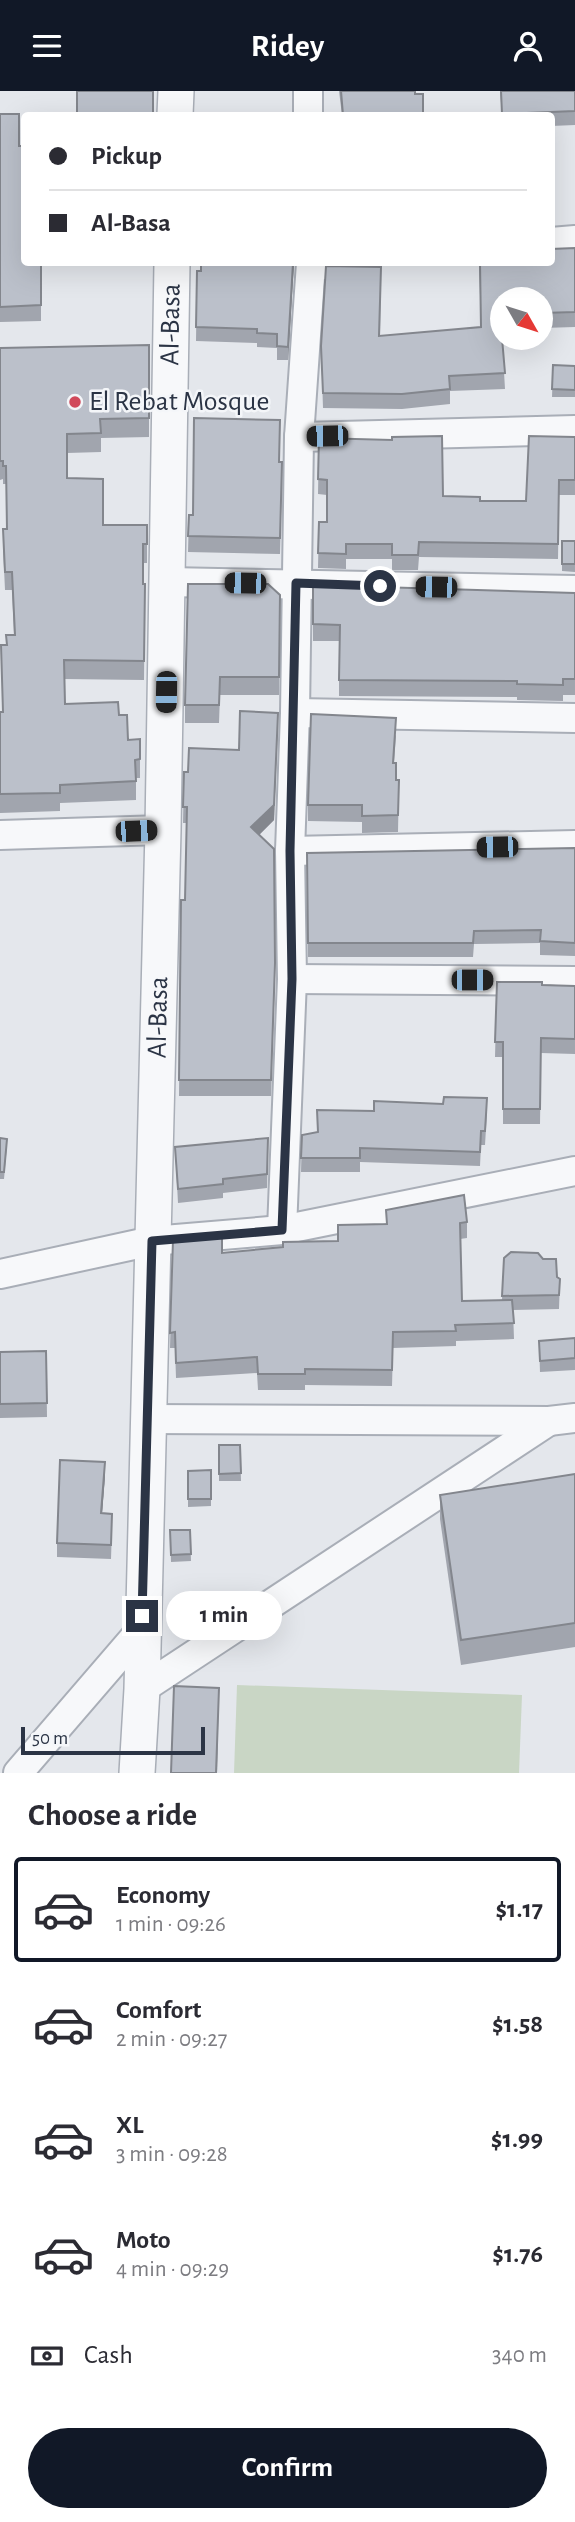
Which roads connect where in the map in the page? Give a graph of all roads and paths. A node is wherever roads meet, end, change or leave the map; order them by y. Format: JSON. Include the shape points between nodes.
{"nodes":[{"id":1,"x":176,"y":91,"type":"edge"},
{"id":2,"x":307,"y":91,"type":"edge"},
{"id":3,"x":175,"y":112,"type":"edge"},
{"id":4,"x":308,"y":112,"type":"edge"},
{"id":5,"x":575,"y":240,"type":"edge"},
{"id":6,"x":555,"y":242,"type":"edge"},
{"id":7,"x":171,"y":266,"type":"edge"},
{"id":8,"x":311,"y":266,"type":"edge"},
{"id":9,"x":575,"y":430,"type":"edge"},
{"id":10,"x":299,"y":437,"type":"junction"},
{"id":11,"x":168,"y":582,"type":"junction"},
{"id":12,"x":296,"y":583,"type":"junction"},
{"id":13,"x":575,"y":590,"type":"edge"},
{"id":14,"x":295,"y":713,"type":"junction"},
{"id":15,"x":575,"y":718,"type":"edge"},
{"id":16,"x":163,"y":830,"type":"junction"},
{"id":17,"x":0,"y":835,"type":"edge"},
{"id":18,"x":575,"y":845,"type":"edge"},
{"id":19,"x":290,"y":851,"type":"junction"},
{"id":20,"x":292,"y":979,"type":"junction"},
{"id":21,"x":575,"y":981,"type":"edge"},
{"id":22,"x":575,"y":1171,"type":"edge"},
{"id":23,"x":282,"y":1230,"type":"junction"},
{"id":24,"x":152,"y":1241,"type":"junction"},
{"id":25,"x":0,"y":1274,"type":"edge"},
{"id":26,"x":147,"y":1419,"type":"junction"},
{"id":27,"x":562,"y":1420,"type":"edge"},
{"id":28,"x":142,"y":1629,"type":"junction"},
{"id":29,"x":142,"y":1689,"type":"junction"},
{"id":30,"x":18,"y":1773,"type":"edge"},
{"id":31,"x":137,"y":1773,"type":"edge"}],
"edges":[{"from":1,"to":3,"type":"street"},
{"from":2,"to":4,"type":"street"},
{"from":5,"to":6,"type":"street"},
{"from":7,"to":11,"type":"street","name":"Al-Basa","via":[[157,347]]},
{"from":8,"to":10,"type":"street"},
{"from":9,"to":10,"type":"street"},
{"from":10,"to":12,"type":"street"},
{"from":11,"to":12,"type":"street"},
{"from":11,"to":16,"type":"street","name":"Al-Basa"},
{"from":12,"to":13,"type":"street"},
{"from":12,"to":14,"type":"street"},
{"from":14,"to":15,"type":"street"},
{"from":14,"to":19,"type":"street"},
{"from":16,"to":17,"type":"street"},
{"from":16,"to":24,"type":"street","name":"Al-Basa"},
{"from":18,"to":19,"type":"street"},
{"from":19,"to":20,"type":"street"},
{"from":20,"to":21,"type":"street"},
{"from":20,"to":23,"type":"street"},
{"from":22,"to":23,"type":"street"},
{"from":23,"to":24,"type":"street"},
{"from":24,"to":25,"type":"street"},
{"from":24,"to":26,"type":"street","name":"Al-Basa"},
{"from":26,"to":27,"type":"street"},
{"from":26,"to":28,"type":"street","name":"Al-Basa"},
{"from":27,"to":29,"type":"street"},
{"from":28,"to":29,"type":"street","name":"Al-Basa"},
{"from":28,"to":30,"type":"street"},
{"from":29,"to":31,"type":"street","name":"Al-Basa"}]}
